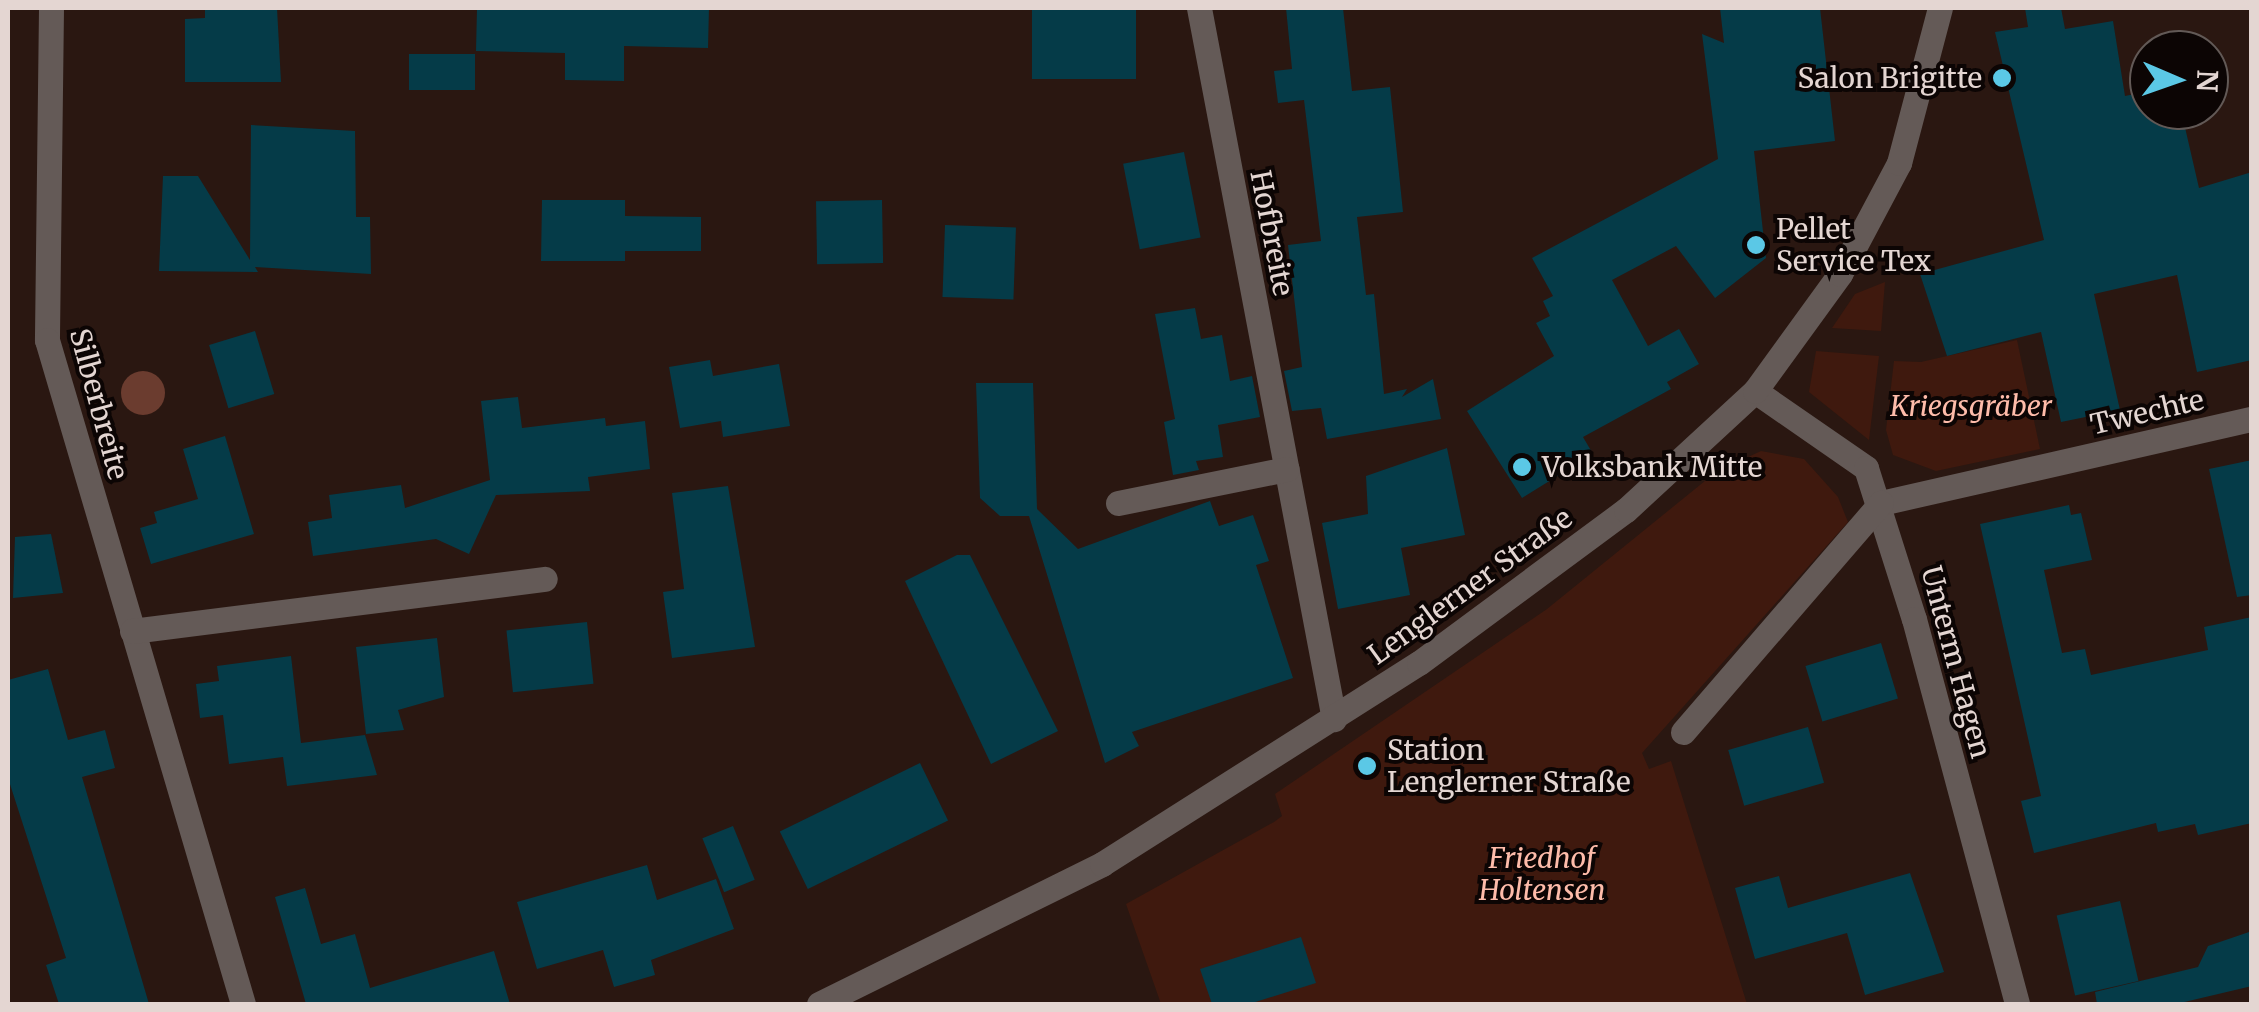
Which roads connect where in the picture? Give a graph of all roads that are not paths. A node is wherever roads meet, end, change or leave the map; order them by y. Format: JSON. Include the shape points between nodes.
{"nodes":[{"id":1,"x":51,"y":8,"type":"edge"},
{"id":2,"x":1199,"y":8,"type":"edge"},
{"id":3,"x":1940,"y":8,"type":"edge"},
{"id":4,"x":1755,"y":390,"type":"junction"},
{"id":5,"x":2252,"y":419,"type":"edge"},
{"id":6,"x":1287,"y":469,"type":"junction"},
{"id":7,"x":1118,"y":503,"type":"dead end"},
{"id":8,"x":1881,"y":503,"type":"junction"},
{"id":9,"x":545,"y":579,"type":"dead end"},
{"id":10,"x":132,"y":632,"type":"junction"},
{"id":11,"x":1334,"y":719,"type":"junction"},
{"id":12,"x":1682,"y":732,"type":"dead end"},
{"id":13,"x":243,"y":1004,"type":"edge"},
{"id":14,"x":819,"y":1004,"type":"edge"},
{"id":15,"x":2017,"y":1004,"type":"edge"}],
"edges":[{"from":1,"to":10,"type":"street","name":"Silberbreite","via":[[48,340]]},
{"from":2,"to":6,"type":"street","name":"Hofbreite"},
{"from":3,"to":4,"type":"street","name":"Lenglerner Straße","via":[[1899,163],[1840,274]]},
{"from":4,"to":8,"type":"street","name":"Unterm Hagen","via":[[1866,468]]},
{"from":4,"to":11,"type":"street","name":"Lenglerner Straße","via":[[1626,510]]},
{"from":5,"to":8,"type":"street","name":"Twechte"},
{"from":6,"to":7,"type":"street"},
{"from":6,"to":11,"type":"street","name":"Hofbreite"},
{"from":8,"to":12,"type":"street"},
{"from":8,"to":15,"type":"street","name":"Unterm Hagen"},
{"from":9,"to":10,"type":"street"},
{"from":10,"to":13,"type":"street","name":"Silberbreite"},
{"from":11,"to":14,"type":"street","name":"Lenglerner Straße","via":[[1102,864]]}]}
